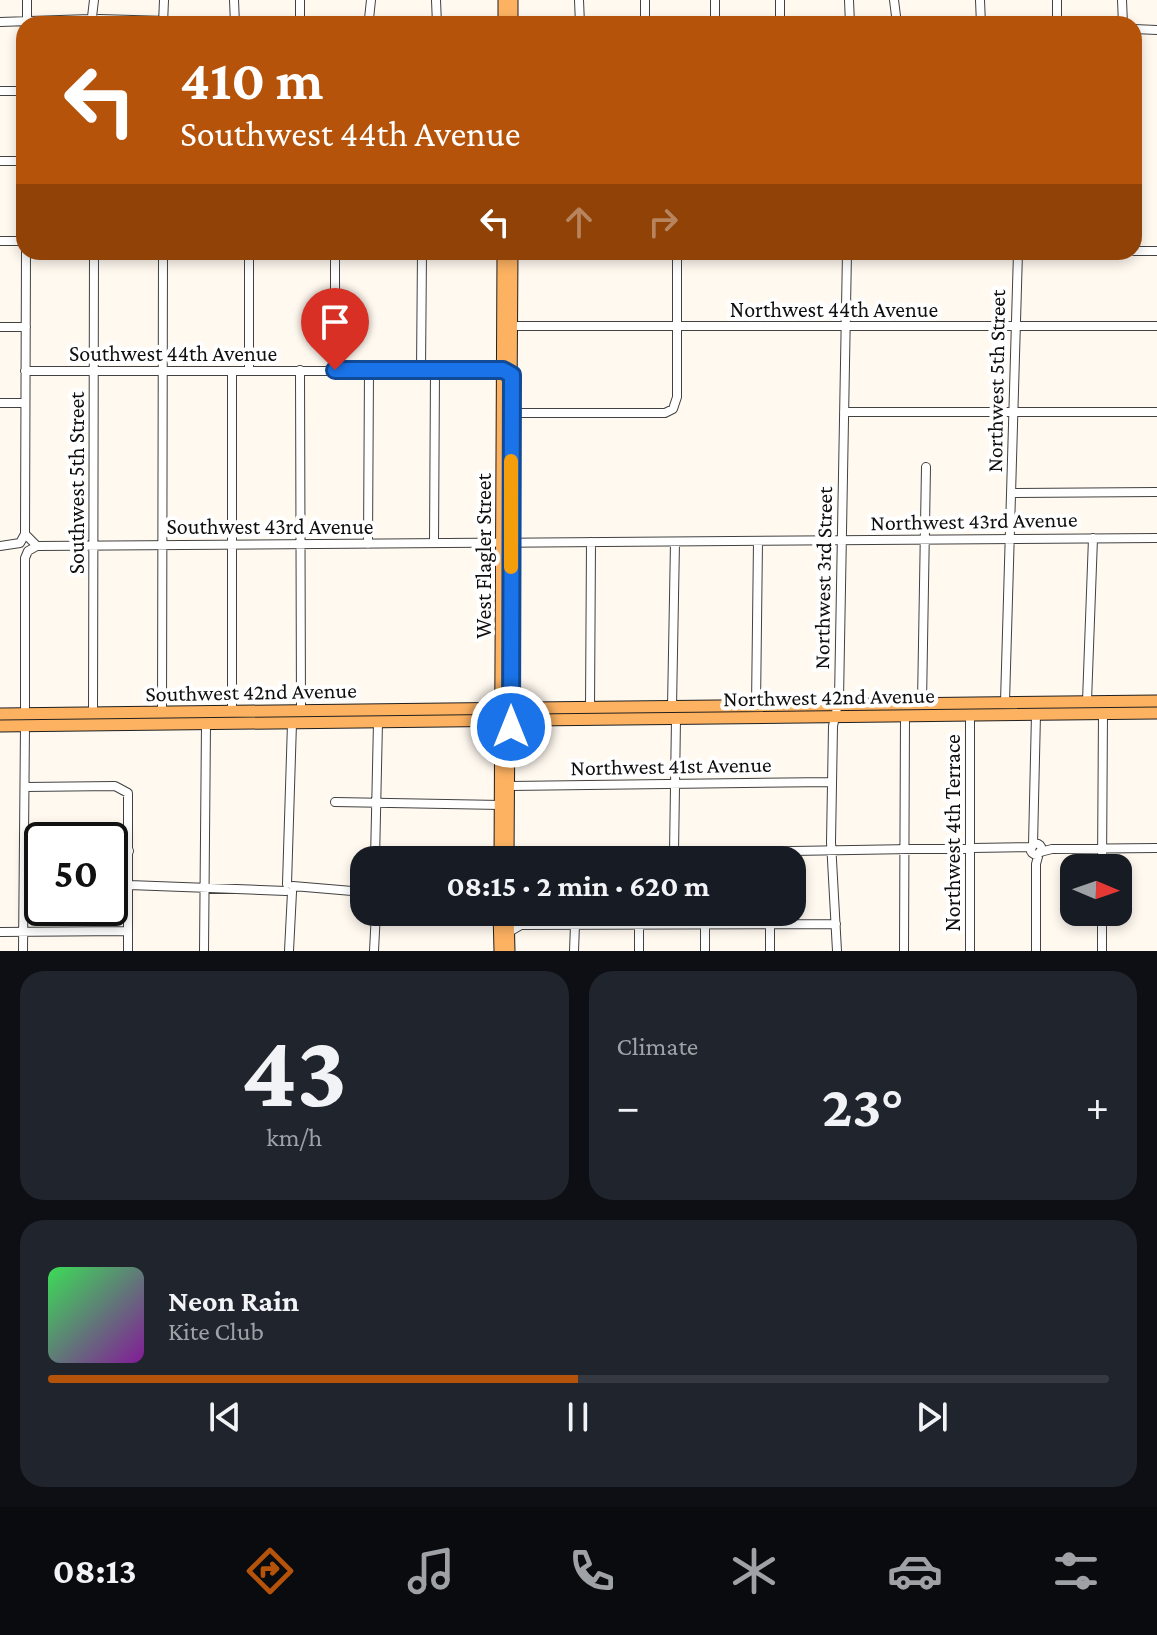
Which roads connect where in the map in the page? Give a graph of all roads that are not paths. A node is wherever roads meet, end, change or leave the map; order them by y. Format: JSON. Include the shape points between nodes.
{"nodes":[{"id":1,"x":26,"y":260,"type":"edge"},
{"id":2,"x":94,"y":260,"type":"edge"},
{"id":3,"x":163,"y":260,"type":"edge"},
{"id":4,"x":249,"y":260,"type":"edge"},
{"id":5,"x":335,"y":260,"type":"edge"},
{"id":6,"x":422,"y":260,"type":"edge"},
{"id":7,"x":503,"y":260,"type":"edge"},
{"id":8,"x":512,"y":260,"type":"edge"},
{"id":9,"x":677,"y":260,"type":"edge"},
{"id":10,"x":847,"y":260,"type":"edge"},
{"id":11,"x":1018,"y":260,"type":"edge"},
{"id":12,"x":503,"y":313,"type":"junction"},
{"id":13,"x":512,"y":326,"type":"junction"},
{"id":14,"x":1015,"y":326,"type":"junction"},
{"id":15,"x":1157,"y":326,"type":"edge"},
{"id":16,"x":0,"y":327,"type":"edge"},
{"id":17,"x":26,"y":327,"type":"junction"},
{"id":18,"x":677,"y":327,"type":"junction"},
{"id":19,"x":846,"y":327,"type":"junction"},
{"id":20,"x":300,"y":370,"type":"junction"},
{"id":21,"x":335,"y":370,"type":"junction"},
{"id":22,"x":369,"y":370,"type":"junction"},
{"id":23,"x":421,"y":370,"type":"junction"},
{"id":24,"x":435,"y":370,"type":"junction"},
{"id":25,"x":25,"y":371,"type":"junction"},
{"id":26,"x":94,"y":371,"type":"junction"},
{"id":27,"x":163,"y":371,"type":"junction"},
{"id":28,"x":232,"y":371,"type":"junction"},
{"id":29,"x":249,"y":371,"type":"junction"},
{"id":30,"x":508,"y":372,"type":"junction"},
{"id":31,"x":0,"y":403,"type":"edge"},
{"id":32,"x":25,"y":403,"type":"junction"},
{"id":33,"x":844,"y":412,"type":"junction"},
{"id":34,"x":1015,"y":412,"type":"junction"},
{"id":35,"x":1157,"y":412,"type":"edge"},
{"id":36,"x":512,"y":413,"type":"junction"},
{"id":37,"x":926,"y":467,"type":"dead end"},
{"id":38,"x":1157,"y":492,"type":"edge"},
{"id":39,"x":1011,"y":493,"type":"junction"},
{"id":40,"x":1093,"y":538,"type":"junction"},
{"id":41,"x":1157,"y":538,"type":"edge"},
{"id":42,"x":1010,"y":539,"type":"junction"},
{"id":43,"x":842,"y":540,"type":"junction"},
{"id":44,"x":925,"y":540,"type":"junction"},
{"id":45,"x":758,"y":541,"type":"junction"},
{"id":46,"x":507,"y":542,"type":"junction"},
{"id":47,"x":591,"y":542,"type":"junction"},
{"id":48,"x":675,"y":542,"type":"junction"},
{"id":49,"x":434,"y":543,"type":"junction"},
{"id":50,"x":163,"y":544,"type":"junction"},
{"id":51,"x":232,"y":544,"type":"junction"},
{"id":52,"x":300,"y":544,"type":"junction"},
{"id":53,"x":368,"y":544,"type":"junction"},
{"id":54,"x":94,"y":545,"type":"junction"},
{"id":55,"x":0,"y":546,"type":"edge"},
{"id":56,"x":25,"y":546,"type":"junction"},
{"id":57,"x":1087,"y":701,"type":"junction"},
{"id":58,"x":1157,"y":701,"type":"edge"},
{"id":59,"x":1005,"y":702,"type":"junction"},
{"id":60,"x":1058,"y":702,"type":"junction"},
{"id":61,"x":922,"y":703,"type":"junction"},
{"id":62,"x":756,"y":706,"type":"junction"},
{"id":63,"x":590,"y":708,"type":"junction"},
{"id":64,"x":301,"y":711,"type":"junction"},
{"id":65,"x":836,"y":711,"type":"junction"},
{"id":66,"x":232,"y":712,"type":"junction"},
{"id":67,"x":93,"y":713,"type":"junction"},
{"id":68,"x":157,"y":713,"type":"junction"},
{"id":69,"x":674,"y":713,"type":"junction"},
{"id":70,"x":1103,"y":713,"type":"junction"},
{"id":71,"x":1157,"y":713,"type":"edge"},
{"id":72,"x":0,"y":714,"type":"edge"},
{"id":73,"x":1036,"y":714,"type":"junction"},
{"id":74,"x":507,"y":715,"type":"junction"},
{"id":75,"x":976,"y":715,"type":"junction"},
{"id":76,"x":378,"y":716,"type":"junction"},
{"id":77,"x":905,"y":716,"type":"junction"},
{"id":78,"x":25,"y":720,"type":"junction"},
{"id":79,"x":290,"y":723,"type":"junction"},
{"id":80,"x":206,"y":724,"type":"junction"},
{"id":81,"x":137,"y":725,"type":"junction"},
{"id":82,"x":0,"y":726,"type":"edge"},
{"id":83,"x":832,"y":782,"type":"junction"},
{"id":84,"x":674,"y":784,"type":"junction"},
{"id":85,"x":510,"y":786,"type":"junction"},
{"id":86,"x":25,"y":787,"type":"junction"},
{"id":87,"x":335,"y":802,"type":"dead end"},
{"id":88,"x":376,"y":803,"type":"junction"},
{"id":89,"x":501,"y":805,"type":"junction"},
{"id":90,"x":24,"y":822,"type":"edge"},
{"id":91,"x":375,"y":846,"type":"edge"},
{"id":92,"x":503,"y":846,"type":"edge"},
{"id":93,"x":505,"y":846,"type":"edge"},
{"id":94,"x":674,"y":846,"type":"edge"},
{"id":95,"x":1035,"y":848,"type":"junction"},
{"id":96,"x":1102,"y":848,"type":"junction"},
{"id":97,"x":1157,"y":848,"type":"edge"},
{"id":98,"x":970,"y":850,"type":"junction"},
{"id":99,"x":129,"y":851,"type":"joint"},
{"id":100,"x":904,"y":851,"type":"junction"},
{"id":101,"x":24,"y":852,"type":"edge"},
{"id":102,"x":806,"y":852,"type":"edge"},
{"id":103,"x":831,"y":852,"type":"junction"},
{"id":104,"x":1102,"y":854,"type":"edge"},
{"id":105,"x":129,"y":885,"type":"junction"},
{"id":106,"x":204,"y":887,"type":"junction"},
{"id":107,"x":290,"y":888,"type":"junction"},
{"id":108,"x":350,"y":890,"type":"edge"},
{"id":109,"x":806,"y":924,"type":"edge"},
{"id":110,"x":836,"y":924,"type":"junction"},
{"id":111,"x":374,"y":926,"type":"edge"},
{"id":112,"x":503,"y":926,"type":"edge"},
{"id":113,"x":508,"y":926,"type":"edge"},
{"id":114,"x":519,"y":926,"type":"edge"},
{"id":115,"x":575,"y":926,"type":"edge"},
{"id":116,"x":639,"y":926,"type":"edge"},
{"id":117,"x":705,"y":926,"type":"edge"},
{"id":118,"x":770,"y":926,"type":"edge"},
{"id":119,"x":1102,"y":926,"type":"edge"},
{"id":120,"x":128,"y":931,"type":"junction"},
{"id":121,"x":0,"y":932,"type":"edge"},
{"id":122,"x":23,"y":932,"type":"junction"},
{"id":123,"x":509,"y":932,"type":"junction"},
{"id":124,"x":23,"y":951,"type":"edge"},
{"id":125,"x":128,"y":951,"type":"edge"},
{"id":126,"x":204,"y":951,"type":"edge"},
{"id":127,"x":289,"y":951,"type":"edge"},
{"id":128,"x":374,"y":951,"type":"edge"},
{"id":129,"x":500,"y":951,"type":"edge"},
{"id":130,"x":509,"y":951,"type":"edge"},
{"id":131,"x":574,"y":951,"type":"edge"},
{"id":132,"x":639,"y":951,"type":"edge"},
{"id":133,"x":705,"y":951,"type":"edge"},
{"id":134,"x":770,"y":951,"type":"edge"},
{"id":135,"x":837,"y":951,"type":"edge"},
{"id":136,"x":904,"y":951,"type":"edge"},
{"id":137,"x":970,"y":951,"type":"edge"},
{"id":138,"x":1036,"y":951,"type":"edge"},
{"id":139,"x":1102,"y":951,"type":"edge"}],
"edges":[{"from":1,"to":17,"type":"street"},
{"from":2,"to":26,"type":"street","name":"Southwest 5th Street"},
{"from":3,"to":27,"type":"street"},
{"from":4,"to":29,"type":"street"},
{"from":5,"to":21,"type":"street"},
{"from":6,"to":23,"type":"street"},
{"from":7,"to":12,"type":"main road","name":"West Flagler Street"},
{"from":8,"to":13,"type":"main road","name":"West Flagler Street"},
{"from":9,"to":18,"type":"street"},
{"from":10,"to":19,"type":"street","name":"Northwest 3rd Street"},
{"from":11,"to":14,"type":"street","name":"Northwest 5th Street"},
{"from":12,"to":13,"type":"main road"},
{"from":12,"to":30,"type":"main road","name":"West Flagler Street"},
{"from":13,"to":18,"type":"street","name":"Northwest 44th Avenue"},
{"from":13,"to":30,"type":"main road","name":"West Flagler Street"},
{"from":14,"to":15,"type":"street","name":"Northwest 44th Avenue"},
{"from":14,"to":19,"type":"street","name":"Northwest 44th Avenue"},
{"from":14,"to":34,"type":"street","name":"Northwest 5th Street"},
{"from":16,"to":17,"type":"street"},
{"from":17,"to":25,"type":"street"},
{"from":18,"to":19,"type":"street","name":"Northwest 44th Avenue"},
{"from":18,"to":36,"type":"street","via":[[673,409]]},
{"from":19,"to":33,"type":"street","name":"Northwest 3rd Street"},
{"from":20,"to":21,"type":"street","name":"Southwest 44th Avenue"},
{"from":20,"to":29,"type":"street","name":"Southwest 44th Avenue"},
{"from":20,"to":52,"type":"street"},
{"from":21,"to":22,"type":"street","name":"Southwest 44th Avenue"},
{"from":22,"to":23,"type":"street","name":"Southwest 44th Avenue"},
{"from":22,"to":53,"type":"street"},
{"from":23,"to":24,"type":"street","name":"Southwest 44th Avenue"},
{"from":24,"to":30,"type":"street","name":"Southwest 44th Avenue"},
{"from":24,"to":49,"type":"street"},
{"from":25,"to":26,"type":"street","name":"Southwest 44th Avenue"},
{"from":25,"to":32,"type":"street"},
{"from":26,"to":27,"type":"street","name":"Southwest 44th Avenue"},
{"from":26,"to":54,"type":"street","name":"Southwest 5th Street"},
{"from":27,"to":28,"type":"street","name":"Southwest 44th Avenue"},
{"from":27,"to":50,"type":"street"},
{"from":28,"to":29,"type":"street","name":"Southwest 44th Avenue"},
{"from":28,"to":51,"type":"street"},
{"from":30,"to":36,"type":"main road","name":"West Flagler Street"},
{"from":30,"to":46,"type":"main road","name":"West Flagler Street"},
{"from":31,"to":32,"type":"street"},
{"from":32,"to":56,"type":"street"},
{"from":33,"to":34,"type":"street"},
{"from":33,"to":43,"type":"street","name":"Northwest 3rd Street"},
{"from":34,"to":35,"type":"street"},
{"from":34,"to":39,"type":"street","name":"Northwest 5th Street"},
{"from":36,"to":46,"type":"main road","name":"West Flagler Street"},
{"from":37,"to":44,"type":"street"},
{"from":38,"to":39,"type":"street"},
{"from":39,"to":42,"type":"street","name":"Northwest 5th Street"},
{"from":40,"to":41,"type":"street","name":"Northwest 43rd Avenue"},
{"from":40,"to":42,"type":"street","name":"Northwest 43rd Avenue"},
{"from":40,"to":57,"type":"street"},
{"from":42,"to":44,"type":"street","name":"Northwest 43rd Avenue"},
{"from":42,"to":59,"type":"street","name":"Northwest 5th Street"},
{"from":43,"to":44,"type":"street","name":"Northwest 43rd Avenue"},
{"from":43,"to":45,"type":"street","name":"Northwest 43rd Avenue"},
{"from":43,"to":65,"type":"street","name":"Northwest 3rd Street"},
{"from":44,"to":61,"type":"street"},
{"from":45,"to":48,"type":"street","name":"Northwest 43rd Avenue"},
{"from":45,"to":62,"type":"street"},
{"from":46,"to":47,"type":"street","name":"Northwest 43rd Avenue"},
{"from":46,"to":49,"type":"street","name":"Southwest 43rd Avenue"},
{"from":46,"to":74,"type":"main road","name":"West Flagler Street"},
{"from":47,"to":48,"type":"street","name":"Northwest 43rd Avenue"},
{"from":47,"to":63,"type":"street"},
{"from":48,"to":69,"type":"street"},
{"from":49,"to":53,"type":"street","name":"Southwest 43rd Avenue"},
{"from":50,"to":51,"type":"street","name":"Southwest 43rd Avenue"},
{"from":50,"to":54,"type":"street","name":"Southwest 43rd Avenue"},
{"from":50,"to":68,"type":"street"},
{"from":51,"to":52,"type":"street","name":"Southwest 43rd Avenue"},
{"from":51,"to":66,"type":"street"},
{"from":52,"to":53,"type":"street","name":"Southwest 43rd Avenue"},
{"from":52,"to":64,"type":"street"},
{"from":54,"to":56,"type":"street","name":"Southwest 43rd Avenue"},
{"from":54,"to":67,"type":"street","name":"Southwest 5th Street"},
{"from":55,"to":56,"type":"street","name":"Southwest 43rd Avenue"},
{"from":56,"to":78,"type":"street"},
{"from":57,"to":58,"type":"main road","name":"Northwest 42nd Avenue"},
{"from":57,"to":60,"type":"main road","name":"Northwest 42nd Avenue"},
{"from":59,"to":60,"type":"main road","name":"Northwest 42nd Avenue"},
{"from":59,"to":61,"type":"main road","name":"Northwest 42nd Avenue"},
{"from":59,"to":75,"type":"main road","via":[[997,710]]},
{"from":60,"to":73,"type":"main road"},
{"from":61,"to":65,"type":"main road","name":"Northwest 42nd Avenue"},
{"from":62,"to":65,"type":"main road","name":"Northwest 42nd Avenue"},
{"from":62,"to":69,"type":"main road","name":"Northwest 42nd Avenue"},
{"from":63,"to":69,"type":"main road","name":"Northwest 42nd Avenue"},
{"from":63,"to":74,"type":"main road","name":"Northwest 42nd Avenue"},
{"from":64,"to":66,"type":"main road","name":"Southwest 42nd Avenue"},
{"from":64,"to":76,"type":"main road","name":"Southwest 42nd Avenue"},
{"from":64,"to":79,"type":"main road"},
{"from":65,"to":69,"type":"main road","name":"Northwest 42nd Avenue"},
{"from":65,"to":77,"type":"main road","name":"Northwest 42nd Avenue"},
{"from":65,"to":83,"type":"street","name":"Northwest 3rd Street"},
{"from":66,"to":68,"type":"main road","name":"Southwest 42nd Avenue"},
{"from":67,"to":68,"type":"main road","name":"Southwest 42nd Avenue"},
{"from":67,"to":78,"type":"main road","name":"Southwest 42nd Avenue"},
{"from":68,"to":81,"type":"main road"},
{"from":69,"to":74,"type":"main road","via":[[655,719]]},
{"from":69,"to":84,"type":"street"},
{"from":70,"to":71,"type":"main road","name":"Northwest 42nd Avenue"},
{"from":70,"to":73,"type":"main road","name":"Northwest 42nd Avenue"},
{"from":70,"to":96,"type":"street"},
{"from":72,"to":78,"type":"main road","name":"Southwest 42nd Avenue"},
{"from":73,"to":75,"type":"main road","name":"Northwest 42nd Avenue"},
{"from":73,"to":95,"type":"street"},
{"from":74,"to":76,"type":"main road","name":"Southwest 42nd Avenue"},
{"from":74,"to":76,"type":"main road","name":"Southwest 42nd Avenue","via":[[398,710]]},
{"from":74,"to":85,"type":"main road","name":"West Flagler Street"},
{"from":74,"to":89,"type":"main road","name":"West Flagler Street"},
{"from":75,"to":77,"type":"main road","name":"Northwest 42nd Avenue"},
{"from":75,"to":98,"type":"street","name":"Northwest 4th Terrace"},
{"from":76,"to":79,"type":"main road","name":"Southwest 42nd Avenue","via":[[354,722]]},
{"from":76,"to":88,"type":"street"},
{"from":77,"to":100,"type":"street"},
{"from":78,"to":81,"type":"main road","name":"Southwest 42nd Avenue","via":[[41,725]]},
{"from":78,"to":82,"type":"main road","name":"Southwest 42nd Avenue"},
{"from":78,"to":86,"type":"street"},
{"from":79,"to":80,"type":"main road","name":"Southwest 42nd Avenue"},
{"from":79,"to":107,"type":"street"},
{"from":80,"to":81,"type":"main road","name":"Southwest 42nd Avenue"},
{"from":80,"to":106,"type":"street"},
{"from":83,"to":84,"type":"street","name":"Northwest 41st Avenue"},
{"from":83,"to":103,"type":"street","name":"Northwest 3rd Street"},
{"from":84,"to":85,"type":"street","name":"Northwest 41st Avenue"},
{"from":84,"to":94,"type":"street"},
{"from":85,"to":93,"type":"main road","name":"West Flagler Street"},
{"from":86,"to":90,"type":"street"},
{"from":86,"to":99,"type":"street","via":[[126,790]]},
{"from":87,"to":88,"type":"street"},
{"from":88,"to":89,"type":"street"},
{"from":88,"to":91,"type":"street"},
{"from":89,"to":92,"type":"main road","name":"West Flagler Street"},
{"from":95,"to":96,"type":"street"},
{"from":95,"to":98,"type":"street"},
{"from":95,"to":138,"type":"street"},
{"from":96,"to":97,"type":"street"},
{"from":96,"to":104,"type":"street"},
{"from":98,"to":100,"type":"street"},
{"from":98,"to":137,"type":"street","name":"Northwest 4th Terrace"},
{"from":99,"to":105,"type":"street"},
{"from":100,"to":103,"type":"street"},
{"from":100,"to":136,"type":"street"},
{"from":101,"to":122,"type":"street"},
{"from":102,"to":103,"type":"street"},
{"from":103,"to":110,"type":"street","name":"Northwest 3rd Street"},
{"from":105,"to":106,"type":"street"},
{"from":105,"to":120,"type":"street"},
{"from":106,"to":107,"type":"street"},
{"from":106,"to":126,"type":"street"},
{"from":107,"to":108,"type":"street"},
{"from":107,"to":127,"type":"street"},
{"from":109,"to":110,"type":"street"},
{"from":110,"to":135,"type":"street","name":"Northwest 3rd Street"},
{"from":111,"to":128,"type":"street"},
{"from":112,"to":129,"type":"main road"},
{"from":113,"to":123,"type":"main road"},
{"from":114,"to":123,"type":"street"},
{"from":115,"to":131,"type":"street"},
{"from":116,"to":132,"type":"street"},
{"from":117,"to":133,"type":"street"},
{"from":118,"to":134,"type":"street"},
{"from":119,"to":139,"type":"street"},
{"from":120,"to":122,"type":"street"},
{"from":120,"to":125,"type":"street"},
{"from":121,"to":122,"type":"street"},
{"from":122,"to":124,"type":"street"},
{"from":123,"to":130,"type":"main road"}]}
